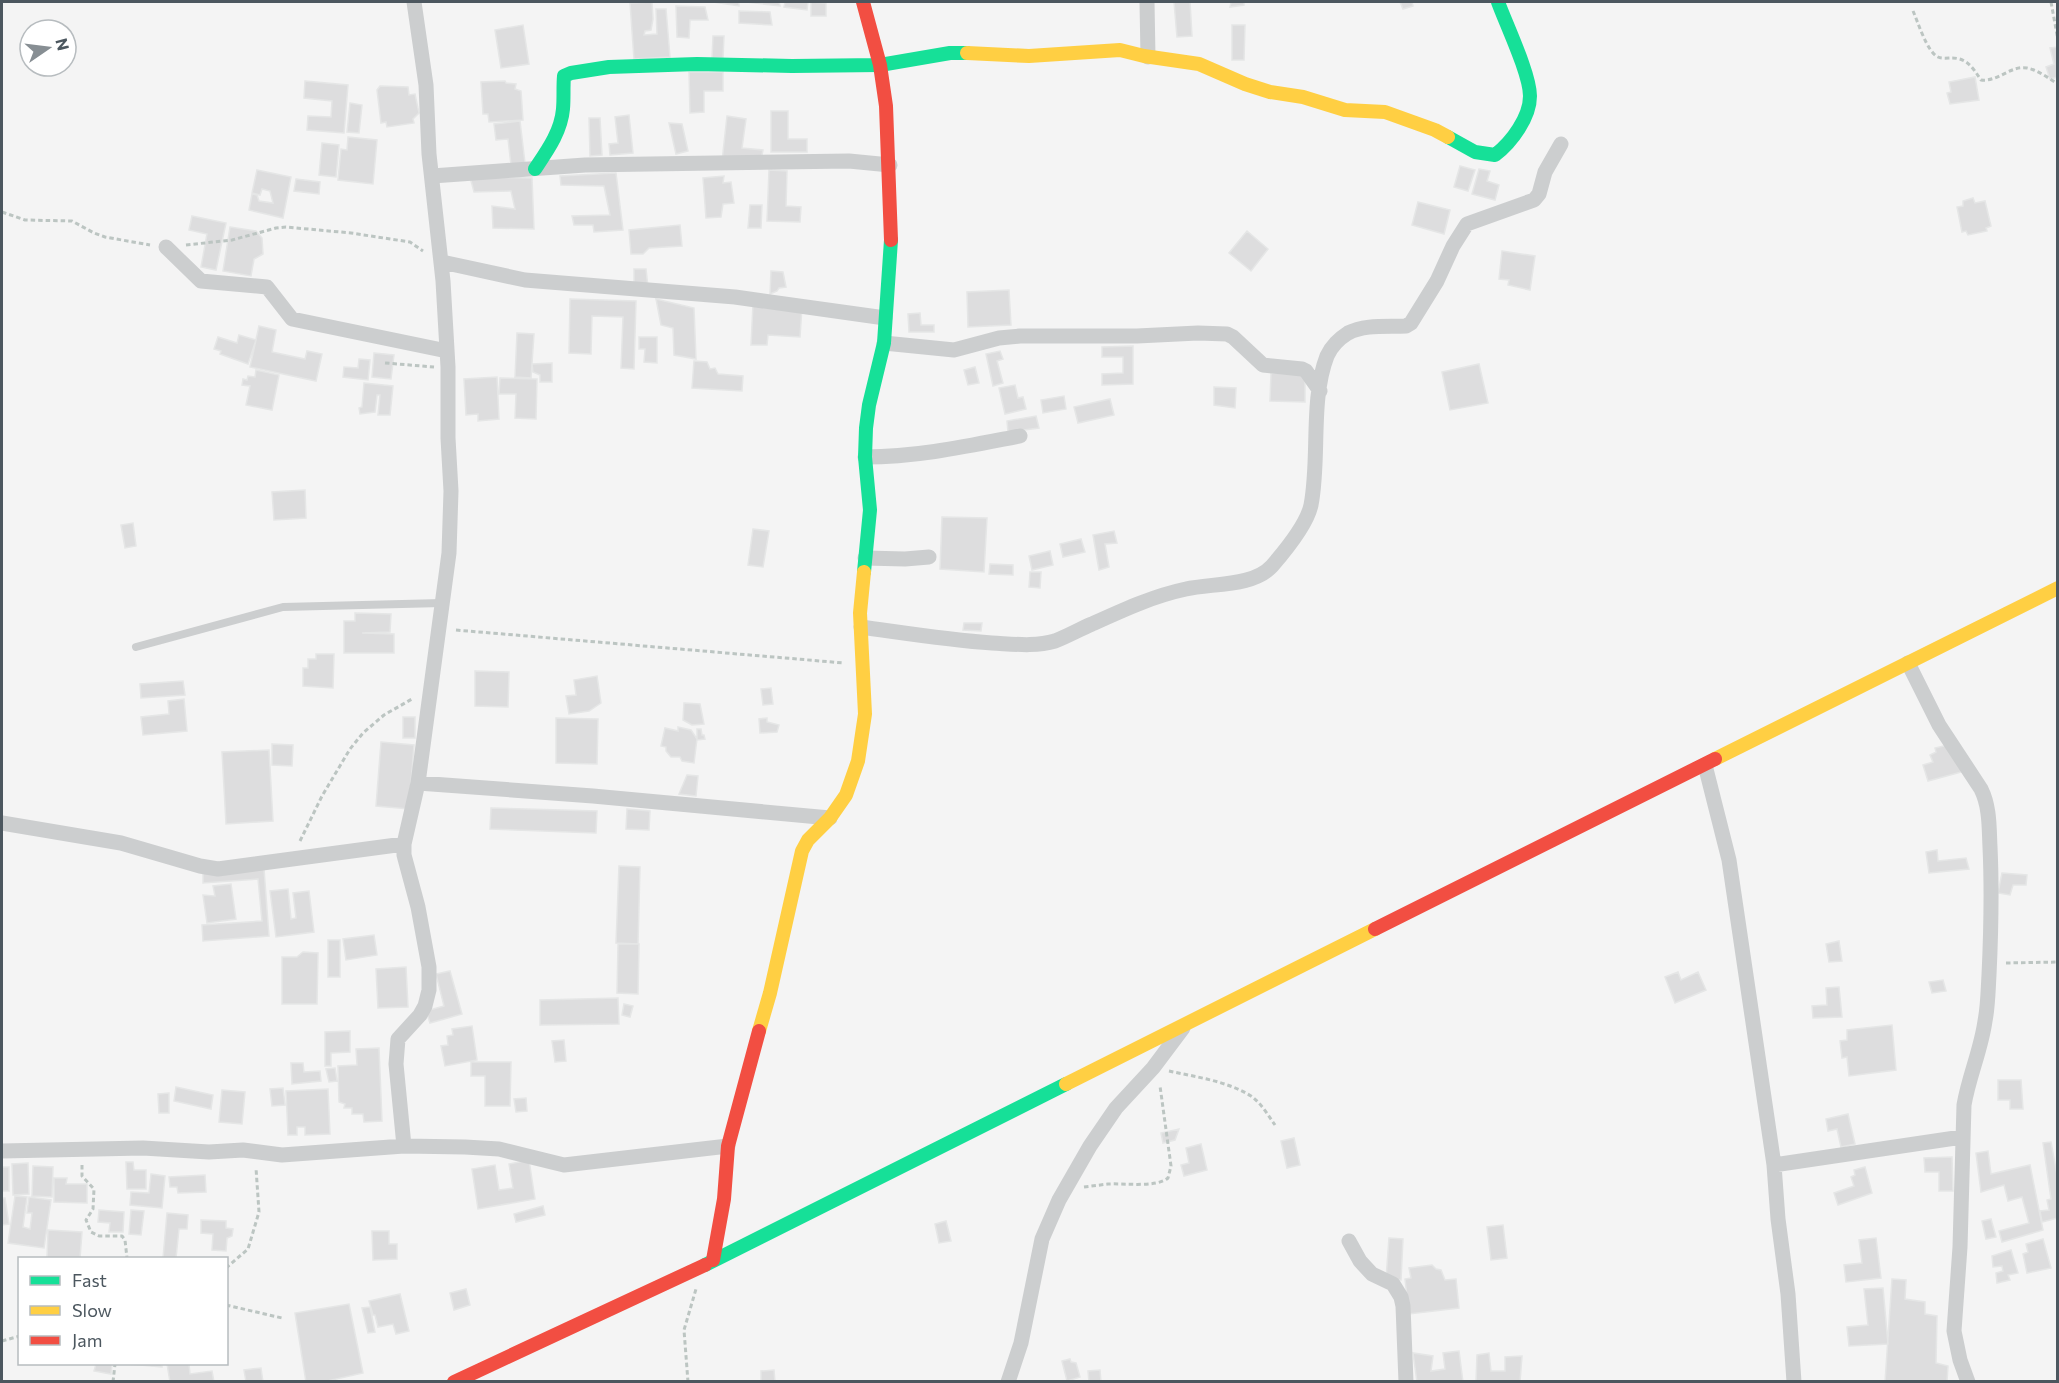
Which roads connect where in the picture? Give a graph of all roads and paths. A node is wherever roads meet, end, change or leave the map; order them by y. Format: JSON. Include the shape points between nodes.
{"nodes":[{"id":1,"x":414,"y":2,"type":"edge"},
{"id":2,"x":863,"y":2,"type":"edge"},
{"id":3,"x":1148,"y":2,"type":"edge"},
{"id":4,"x":1498,"y":2,"type":"edge"},
{"id":5,"x":2051,"y":2,"type":"edge"},
{"id":6,"x":1913,"y":11,"type":"dead end"},
{"id":7,"x":2058,"y":40,"type":"edge"},
{"id":8,"x":1148,"y":57,"type":"junction"},
{"id":9,"x":880,"y":65,"type":"junction"},
{"id":10,"x":2058,"y":84,"type":"edge"},
{"id":11,"x":1561,"y":144,"type":"dead end"},
{"id":12,"x":890,"y":165,"type":"junction"},
{"id":13,"x":535,"y":169,"type":"junction"},
{"id":14,"x":432,"y":176,"type":"junction"},
{"id":15,"x":2,"y":212,"type":"edge"},
{"id":16,"x":166,"y":247,"type":"junction"},
{"id":17,"x":442,"y":262,"type":"junction"},
{"id":18,"x":885,"y":318,"type":"junction"},
{"id":19,"x":884,"y":343,"type":"junction"},
{"id":20,"x":448,"y":359,"type":"junction"},
{"id":21,"x":384,"y":363,"type":"dead end"},
{"id":22,"x":1320,"y":391,"type":"junction"},
{"id":23,"x":1020,"y":436,"type":"dead end"},
{"id":24,"x":865,"y":457,"type":"junction"},
{"id":25,"x":929,"y":557,"type":"dead end"},
{"id":26,"x":865,"y":558,"type":"junction"},
{"id":27,"x":2058,"y":588,"type":"edge"},
{"id":28,"x":442,"y":603,"type":"junction"},
{"id":29,"x":861,"y":627,"type":"junction"},
{"id":30,"x":438,"y":629,"type":"junction"},
{"id":31,"x":136,"y":647,"type":"dead end"},
{"id":32,"x":1908,"y":663,"type":"junction"},
{"id":33,"x":863,"y":665,"type":"junction"},
{"id":34,"x":429,"y":690,"type":"junction"},
{"id":35,"x":1706,"y":765,"type":"junction"},
{"id":36,"x":418,"y":783,"type":"junction"},
{"id":37,"x":830,"y":818,"type":"junction"},
{"id":38,"x":2,"y":824,"type":"edge"},
{"id":39,"x":404,"y":844,"type":"junction"},
{"id":40,"x":291,"y":860,"type":"junction"},
{"id":41,"x":2058,"y":962,"type":"edge"},
{"id":42,"x":1989,"y":964,"type":"junction"},
{"id":43,"x":1187,"y":1023,"type":"junction"},
{"id":44,"x":1155,"y":1068,"type":"junction"},
{"id":45,"x":1275,"y":1125,"type":"dead end"},
{"id":46,"x":1962,"y":1137,"type":"junction"},
{"id":47,"x":404,"y":1146,"type":"junction"},
{"id":48,"x":728,"y":1146,"type":"junction"},
{"id":49,"x":82,"y":1148,"type":"junction"},
{"id":50,"x":2,"y":1151,"type":"edge"},
{"id":51,"x":253,"y":1151,"type":"junction"},
{"id":52,"x":1774,"y":1165,"type":"junction"},
{"id":53,"x":1065,"y":1190,"type":"junction"},
{"id":54,"x":1349,"y":1240,"type":"dead end"},
{"id":55,"x":127,"y":1257,"type":"edge"},
{"id":56,"x":709,"y":1262,"type":"junction"},
{"id":57,"x":228,"y":1266,"type":"edge"},
{"id":58,"x":228,"y":1305,"type":"edge"},
{"id":59,"x":282,"y":1318,"type":"dead end"},
{"id":60,"x":18,"y":1337,"type":"edge"},
{"id":61,"x":2,"y":1341,"type":"edge"},
{"id":62,"x":115,"y":1365,"type":"edge"},
{"id":63,"x":113,"y":1382,"type":"edge"},
{"id":64,"x":454,"y":1382,"type":"edge"},
{"id":65,"x":688,"y":1382,"type":"edge"},
{"id":66,"x":1008,"y":1382,"type":"edge"},
{"id":67,"x":1406,"y":1382,"type":"edge"},
{"id":68,"x":1794,"y":1382,"type":"edge"},
{"id":69,"x":1968,"y":1382,"type":"edge"}],
"edges":[{"from":1,"to":14,"type":"street","via":[[426,84]]},
{"from":2,"to":9,"type":"street"},
{"from":3,"to":8,"type":"street"},
{"from":4,"to":8,"type":"street","via":[[1530,96],[1524,118],[1495,155],[1474,152],[1436,130],[1385,112],[1346,110],[1270,92],[1199,64]]},
{"from":5,"to":7,"type":"path"},
{"from":6,"to":10,"type":"path","via":[[1934,54],[1962,59],[1981,80],[2028,68]]},
{"from":8,"to":9,"type":"street","via":[[1120,50],[1029,56],[950,53]]},
{"from":9,"to":12,"type":"street"},
{"from":9,"to":13,"type":"street","via":[[697,64],[609,67],[567,75],[563,82],[561,122]]},
{"from":11,"to":22,"type":"street","via":[[1534,200],[1467,224],[1411,323],[1361,328],[1336,342],[1328,356]]},
{"from":12,"to":13,"type":"street","via":[[849,161]]},
{"from":12,"to":18,"type":"street","via":[[891,250]]},
{"from":13,"to":14,"type":"street"},
{"from":14,"to":17,"type":"street"},
{"from":15,"to":16,"type":"path","via":[[25,220],[72,221],[105,237]]},
{"from":16,"to":17,"type":"path","via":[[232,240],[286,227],[410,242]]},
{"from":16,"to":20,"type":"street","via":[[201,281],[267,287],[292,319]]},
{"from":17,"to":18,"type":"street","via":[[525,280],[735,297]]},
{"from":17,"to":20,"type":"street"},
{"from":18,"to":19,"type":"street"},
{"from":19,"to":22,"type":"street","via":[[954,350],[1020,336],[1227,334],[1263,365],[1302,369]]},
{"from":19,"to":24,"type":"street","via":[[869,405]]},
{"from":20,"to":21,"type":"path"},
{"from":20,"to":28,"type":"street","via":[[451,491]]},
{"from":22,"to":29,"type":"street","via":[[1311,506],[1303,526],[1265,573],[1164,595],[1040,644],[954,640]]},
{"from":23,"to":24,"type":"street","via":[[925,454]]},
{"from":24,"to":26,"type":"street","via":[[870,510]]},
{"from":25,"to":26,"type":"street"},
{"from":26,"to":29,"type":"street"},
{"from":27,"to":32,"type":"street"},
{"from":28,"to":30,"type":"street"},
{"from":28,"to":31,"type":"lane","via":[[283,607]]},
{"from":29,"to":33,"type":"street"},
{"from":30,"to":33,"type":"path"},
{"from":30,"to":34,"type":"street"},
{"from":32,"to":35,"type":"street"},
{"from":32,"to":42,"type":"street","via":[[1939,725],[1986,798],[1991,873]]},
{"from":33,"to":37,"type":"street","via":[[865,714],[858,761],[846,795]]},
{"from":34,"to":36,"type":"street"},
{"from":34,"to":40,"type":"path","via":[[384,715],[350,749]]},
{"from":35,"to":43,"type":"street"},
{"from":35,"to":52,"type":"street","via":[[1729,860]]},
{"from":36,"to":37,"type":"street"},
{"from":36,"to":39,"type":"street"},
{"from":37,"to":48,"type":"street","via":[[802,851],[770,993]]},
{"from":38,"to":40,"type":"street","via":[[121,843],[218,869]]},
{"from":39,"to":40,"type":"street"},
{"from":39,"to":47,"type":"street","via":[[429,968],[425,1006],[398,1039],[396,1064]]},
{"from":41,"to":42,"type":"path"},
{"from":42,"to":46,"type":"street","via":[[1986,1021],[1968,1082]]},
{"from":43,"to":44,"type":"street"},
{"from":43,"to":56,"type":"street"},
{"from":44,"to":45,"type":"path","via":[[1215,1081],[1251,1096]]},
{"from":44,"to":53,"type":"street","via":[[1116,1108]]},
{"from":44,"to":53,"type":"path","via":[[1171,1166],[1168,1178],[1153,1184],[1106,1184]]},
{"from":46,"to":52,"type":"street"},
{"from":46,"to":69,"type":"street","via":[[1954,1331]]},
{"from":47,"to":48,"type":"street","via":[[499,1149],[564,1165]]},
{"from":47,"to":51,"type":"street","via":[[291,1155]]},
{"from":48,"to":56,"type":"street","via":[[724,1199]]},
{"from":49,"to":50,"type":"street"},
{"from":49,"to":51,"type":"street"},
{"from":49,"to":55,"type":"path","via":[[82,1176],[94,1190],[93,1209],[86,1220],[91,1232],[99,1236],[122,1236]]},
{"from":51,"to":57,"type":"path","via":[[259,1212],[248,1249]]},
{"from":52,"to":68,"type":"street"},
{"from":53,"to":66,"type":"street","via":[[1042,1239],[1021,1343]]},
{"from":54,"to":67,"type":"street","via":[[1360,1261],[1372,1274],[1393,1284],[1401,1297]]},
{"from":56,"to":64,"type":"street"},
{"from":56,"to":65,"type":"path","via":[[684,1330]]},
{"from":58,"to":59,"type":"path"},
{"from":60,"to":61,"type":"path"},
{"from":62,"to":63,"type":"path"}]}
